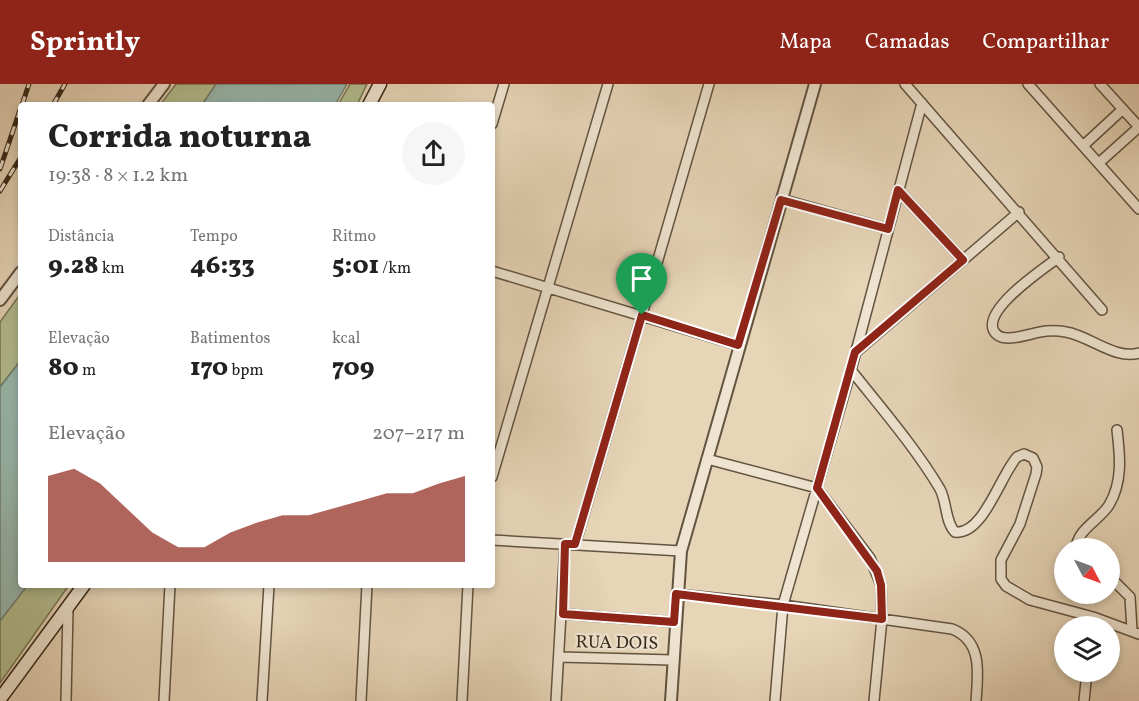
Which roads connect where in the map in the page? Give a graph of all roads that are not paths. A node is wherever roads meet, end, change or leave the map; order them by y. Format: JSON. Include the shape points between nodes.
{"nodes":[{"id":1,"x":164,"y":84,"type":"edge"},
{"id":2,"x":380,"y":84,"type":"edge"},
{"id":3,"x":504,"y":84,"type":"edge"},
{"id":4,"x":608,"y":84,"type":"edge"},
{"id":5,"x":709,"y":84,"type":"edge"},
{"id":6,"x":815,"y":84,"type":"edge"},
{"id":7,"x":905,"y":84,"type":"edge"},
{"id":8,"x":1028,"y":84,"type":"edge"},
{"id":9,"x":1100,"y":84,"type":"edge"},
{"id":10,"x":150,"y":102,"type":"edge"},
{"id":11,"x":371,"y":102,"type":"edge"},
{"id":12,"x":922,"y":103,"type":"junction"},
{"id":13,"x":1123,"y":109,"type":"junction"},
{"id":14,"x":495,"y":114,"type":"edge"},
{"id":15,"x":1139,"y":127,"type":"edge"},
{"id":16,"x":1084,"y":145,"type":"junction"},
{"id":17,"x":1100,"y":162,"type":"junction"},
{"id":18,"x":898,"y":190,"type":"junction"},
{"id":19,"x":781,"y":200,"type":"junction"},
{"id":20,"x":1139,"y":209,"type":"edge"},
{"id":21,"x":1019,"y":212,"type":"junction"},
{"id":22,"x":888,"y":229,"type":"junction"},
{"id":23,"x":1059,"y":257,"type":"junction"},
{"id":24,"x":963,"y":260,"type":"junction"},
{"id":25,"x":495,"y":272,"type":"edge"},
{"id":26,"x":18,"y":276,"type":"edge"},
{"id":27,"x":549,"y":289,"type":"junction"},
{"id":28,"x":0,"y":300,"type":"edge"},
{"id":29,"x":1102,"y":310,"type":"dead end"},
{"id":30,"x":642,"y":315,"type":"junction"},
{"id":31,"x":738,"y":345,"type":"junction"},
{"id":32,"x":855,"y":352,"type":"junction"},
{"id":33,"x":1139,"y":352,"type":"edge"},
{"id":34,"x":851,"y":370,"type":"junction"},
{"id":35,"x":1117,"y":430,"type":"dead end"},
{"id":36,"x":707,"y":459,"type":"junction"},
{"id":37,"x":495,"y":467,"type":"edge"},
{"id":38,"x":817,"y":488,"type":"junction"},
{"id":39,"x":1078,"y":538,"type":"edge"},
{"id":40,"x":495,"y":540,"type":"edge"},
{"id":41,"x":570,"y":544,"type":"junction"},
{"id":42,"x":681,"y":551,"type":"junction"},
{"id":43,"x":82,"y":588,"type":"edge"},
{"id":44,"x":170,"y":588,"type":"edge"},
{"id":45,"x":269,"y":588,"type":"edge"},
{"id":46,"x":367,"y":588,"type":"edge"},
{"id":47,"x":468,"y":588,"type":"edge"},
{"id":48,"x":1120,"y":588,"type":"edge"},
{"id":49,"x":676,"y":594,"type":"junction"},
{"id":50,"x":783,"y":605,"type":"junction"},
{"id":51,"x":68,"y":609,"type":"junction"},
{"id":52,"x":563,"y":614,"type":"junction"},
{"id":53,"x":1076,"y":616,"type":"edge"},
{"id":54,"x":882,"y":619,"type":"junction"},
{"id":55,"x":674,"y":622,"type":"junction"},
{"id":56,"x":1120,"y":628,"type":"edge"},
{"id":57,"x":1136,"y":632,"type":"edge"},
{"id":58,"x":560,"y":657,"type":"junction"},
{"id":59,"x":672,"y":660,"type":"junction"},
{"id":60,"x":1086,"y":682,"type":"edge"},
{"id":61,"x":0,"y":699,"type":"edge"},
{"id":62,"x":66,"y":701,"type":"edge"},
{"id":63,"x":164,"y":701,"type":"edge"},
{"id":64,"x":262,"y":701,"type":"edge"},
{"id":65,"x":362,"y":701,"type":"edge"},
{"id":66,"x":462,"y":701,"type":"edge"},
{"id":67,"x":556,"y":701,"type":"edge"},
{"id":68,"x":671,"y":701,"type":"edge"},
{"id":69,"x":775,"y":701,"type":"edge"},
{"id":70,"x":874,"y":701,"type":"edge"},
{"id":71,"x":976,"y":701,"type":"edge"},
{"id":72,"x":1084,"y":701,"type":"edge"}],
"edges":[{"from":1,"to":10,"type":"street"},
{"from":2,"to":11,"type":"main road"},
{"from":3,"to":14,"type":"street"},
{"from":4,"to":27,"type":"street"},
{"from":5,"to":30,"type":"street"},
{"from":6,"to":19,"type":"street"},
{"from":7,"to":12,"type":"street"},
{"from":8,"to":16,"type":"street"},
{"from":9,"to":13,"type":"street"},
{"from":12,"to":18,"type":"street"},
{"from":12,"to":21,"type":"street"},
{"from":13,"to":15,"type":"street"},
{"from":13,"to":16,"type":"street"},
{"from":15,"to":17,"type":"street"},
{"from":16,"to":17,"type":"street"},
{"from":17,"to":20,"type":"street"},
{"from":18,"to":22,"type":"street"},
{"from":18,"to":24,"type":"street"},
{"from":19,"to":22,"type":"street"},
{"from":19,"to":31,"type":"street"},
{"from":21,"to":23,"type":"street"},
{"from":21,"to":24,"type":"street"},
{"from":22,"to":32,"type":"street"},
{"from":23,"to":29,"type":"street"},
{"from":23,"to":33,"type":"street","via":[[999,308],[992,322],[994,332],[1010,339],[1036,331],[1066,332],[1083,335],[1121,354]]},
{"from":24,"to":32,"type":"street"},
{"from":25,"to":27,"type":"street"},
{"from":26,"to":28,"type":"street"},
{"from":27,"to":30,"type":"street"},
{"from":27,"to":37,"type":"street"},
{"from":30,"to":31,"type":"street"},
{"from":30,"to":41,"type":"street"},
{"from":31,"to":36,"type":"street"},
{"from":32,"to":34,"type":"street"},
{"from":34,"to":38,"type":"street"},
{"from":34,"to":53,"type":"street","via":[[939,488],[955,532],[966,530],[981,517],[1017,457],[1024,454],[1033,458],[1036,474],[1020,525],[1001,560],[1001,579],[1030,600]]},
{"from":35,"to":39,"type":"street","via":[[1117,488],[1110,504]]},
{"from":36,"to":38,"type":"street"},
{"from":36,"to":42,"type":"street"},
{"from":38,"to":50,"type":"street"},
{"from":38,"to":54,"type":"street","via":[[877,571]]},
{"from":40,"to":41,"type":"street"},
{"from":41,"to":42,"type":"street"},
{"from":41,"to":52,"type":"street"},
{"from":42,"to":49,"type":"street"},
{"from":43,"to":51,"type":"main road"},
{"from":44,"to":63,"type":"street"},
{"from":45,"to":64,"type":"street"},
{"from":46,"to":65,"type":"street"},
{"from":47,"to":66,"type":"street"},
{"from":48,"to":57,"type":"street","via":[[1130,597]]},
{"from":49,"to":50,"type":"street"},
{"from":49,"to":55,"type":"street"},
{"from":50,"to":54,"type":"street"},
{"from":50,"to":69,"type":"street"},
{"from":51,"to":61,"type":"main road"},
{"from":51,"to":62,"type":"street"},
{"from":52,"to":55,"type":"street"},
{"from":52,"to":58,"type":"street"},
{"from":54,"to":70,"type":"street"},
{"from":54,"to":71,"type":"street","via":[[940,625],[959,632],[970,644],[979,665]]},
{"from":55,"to":59,"type":"street"},
{"from":56,"to":57,"type":"street"},
{"from":58,"to":59,"type":"street","name":"RUA DOIS"},
{"from":58,"to":67,"type":"street"},
{"from":59,"to":68,"type":"street"},
{"from":60,"to":72,"type":"street"}]}
